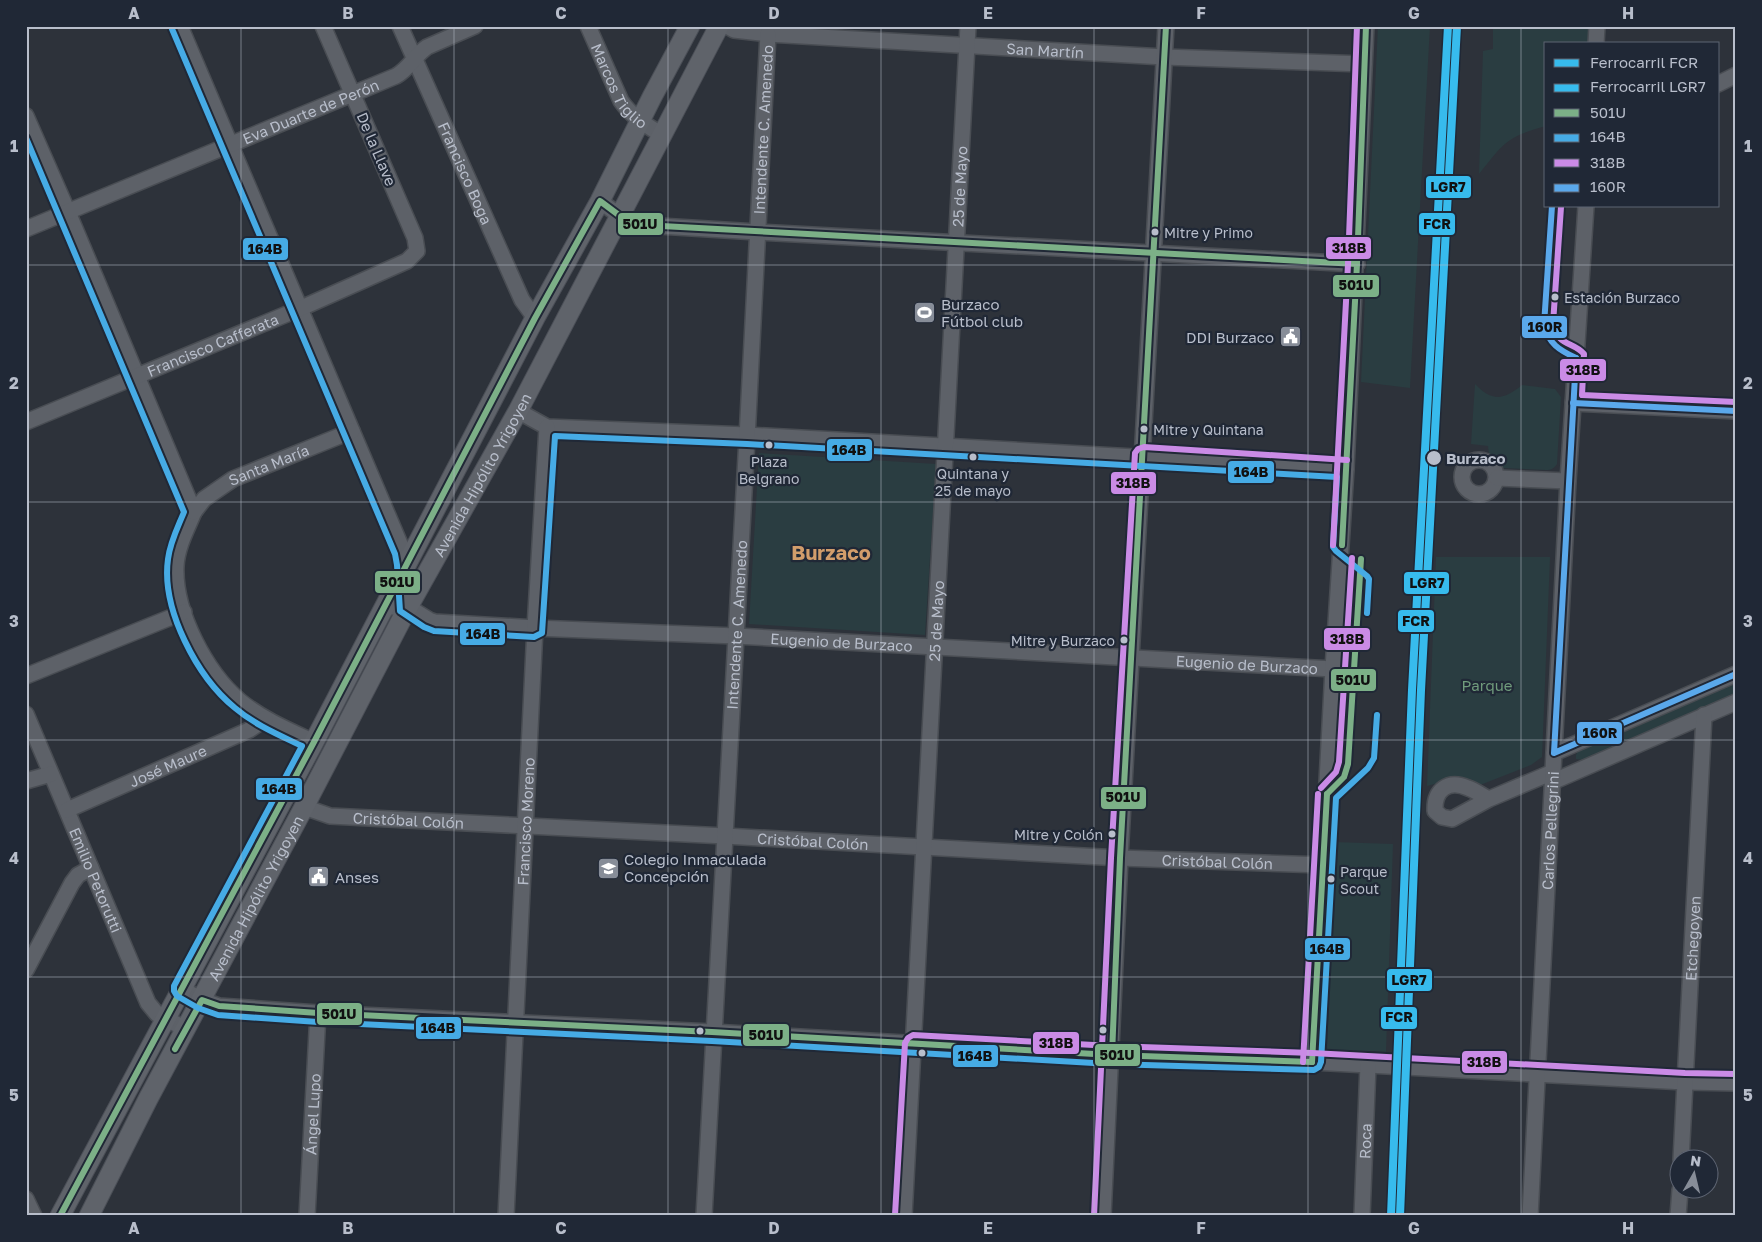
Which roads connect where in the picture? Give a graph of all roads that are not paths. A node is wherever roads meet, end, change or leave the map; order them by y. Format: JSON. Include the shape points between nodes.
{"nodes":[{"id":1,"x":180,"y":26,"type":"edge"},
{"id":2,"x":323,"y":26,"type":"edge"},
{"id":3,"x":400,"y":26,"type":"edge"},
{"id":4,"x":475,"y":26,"type":"edge"},
{"id":5,"x":588,"y":26,"type":"edge"},
{"id":6,"x":690,"y":26,"type":"edge"},
{"id":7,"x":718,"y":26,"type":"edge"},
{"id":8,"x":727,"y":26,"type":"edge"},
{"id":9,"x":968,"y":26,"type":"edge"},
{"id":10,"x":1166,"y":26,"type":"edge"},
{"id":11,"x":1366,"y":26,"type":"edge"},
{"id":12,"x":1597,"y":26,"type":"edge"},
{"id":13,"x":768,"y":34,"type":"junction"},
{"id":14,"x":1596,"y":42,"type":"edge"},
{"id":15,"x":967,"y":46,"type":"junction"},
{"id":16,"x":415,"y":57,"type":"junction"},
{"id":17,"x":1164,"y":57,"type":"junction"},
{"id":18,"x":1364,"y":64,"type":"junction"},
{"id":19,"x":1736,"y":76,"type":"edge"},
{"id":20,"x":1720,"y":83,"type":"edge"},
{"id":21,"x":354,"y":94,"type":"junction"},
{"id":22,"x":26,"y":116,"type":"edge"},
{"id":23,"x":640,"y":122,"type":"junction"},
{"id":24,"x":662,"y":135,"type":"junction"},
{"id":25,"x":231,"y":144,"type":"junction"},
{"id":26,"x":600,"y":201,"type":"junction"},
{"id":27,"x":1586,"y":208,"type":"edge"},
{"id":28,"x":68,"y":212,"type":"junction"},
{"id":29,"x":620,"y":216,"type":"junction"},
{"id":30,"x":26,"y":230,"type":"edge"},
{"id":31,"x":756,"y":232,"type":"junction"},
{"id":32,"x":956,"y":243,"type":"junction"},
{"id":33,"x":417,"y":244,"type":"joint"},
{"id":34,"x":1152,"y":253,"type":"junction"},
{"id":35,"x":1357,"y":264,"type":"junction"},
{"id":36,"x":299,"y":308,"type":"junction"},
{"id":37,"x":535,"y":318,"type":"junction"},
{"id":38,"x":137,"y":375,"type":"junction"},
{"id":39,"x":1573,"y":403,"type":"junction"},
{"id":40,"x":518,"y":411,"type":"junction"},
{"id":41,"x":1736,"y":412,"type":"edge"},
{"id":42,"x":26,"y":422,"type":"edge"},
{"id":43,"x":547,"y":427,"type":"junction"},
{"id":44,"x":352,"y":431,"type":"junction"},
{"id":45,"x":748,"y":435,"type":"junction"},
{"id":46,"x":944,"y":447,"type":"junction"},
{"id":47,"x":1143,"y":456,"type":"junction"},
{"id":48,"x":1346,"y":469,"type":"junction"},
{"id":49,"x":1497,"y":478,"type":"dead end"},
{"id":50,"x":1568,"y":481,"type":"junction"},
{"id":51,"x":194,"y":512,"type":"junction"},
{"id":52,"x":406,"y":564,"type":"junction"},
{"id":53,"x":384,"y":607,"type":"junction"},
{"id":54,"x":408,"y":607,"type":"junction"},
{"id":55,"x":184,"y":612,"type":"junction"},
{"id":56,"x":535,"y":628,"type":"junction"},
{"id":57,"x":736,"y":636,"type":"junction"},
{"id":58,"x":935,"y":647,"type":"junction"},
{"id":59,"x":1131,"y":658,"type":"junction"},
{"id":60,"x":1333,"y":669,"type":"junction"},
{"id":61,"x":1736,"y":674,"type":"edge"},
{"id":62,"x":26,"y":676,"type":"edge"},
{"id":63,"x":1736,"y":702,"type":"edge"},
{"id":64,"x":26,"y":714,"type":"edge"},
{"id":65,"x":1704,"y":715,"type":"junction"},
{"id":66,"x":265,"y":718,"type":"junction"},
{"id":67,"x":314,"y":742,"type":"junction"},
{"id":68,"x":1554,"y":753,"type":"junction"},
{"id":69,"x":51,"y":774,"type":"junction"},
{"id":70,"x":1553,"y":777,"type":"junction"},
{"id":71,"x":26,"y":781,"type":"edge"},
{"id":72,"x":1489,"y":799,"type":"dead end"},
{"id":73,"x":304,"y":807,"type":"junction"},
{"id":74,"x":67,"y":810,"type":"junction"},
{"id":75,"x":525,"y":826,"type":"junction"},
{"id":76,"x":725,"y":836,"type":"junction"},
{"id":77,"x":924,"y":847,"type":"junction"},
{"id":78,"x":1120,"y":858,"type":"junction"},
{"id":79,"x":1323,"y":865,"type":"junction"},
{"id":80,"x":91,"y":868,"type":"junction"},
{"id":81,"x":26,"y":970,"type":"edge"},
{"id":82,"x":182,"y":989,"type":"junction"},
{"id":83,"x":202,"y":1000,"type":"junction"},
{"id":84,"x":318,"y":1013,"type":"junction"},
{"id":85,"x":165,"y":1019,"type":"junction"},
{"id":86,"x":515,"y":1022,"type":"junction"},
{"id":87,"x":186,"y":1029,"type":"junction"},
{"id":88,"x":712,"y":1032,"type":"junction"},
{"id":89,"x":914,"y":1044,"type":"junction"},
{"id":90,"x":1112,"y":1055,"type":"junction"},
{"id":91,"x":1312,"y":1062,"type":"junction"},
{"id":92,"x":1368,"y":1065,"type":"junction"},
{"id":93,"x":1537,"y":1074,"type":"junction"},
{"id":94,"x":1686,"y":1082,"type":"junction"},
{"id":95,"x":1736,"y":1083,"type":"edge"},
{"id":96,"x":1682,"y":1150,"type":"edge"},
{"id":97,"x":26,"y":1199,"type":"edge"},
{"id":98,"x":1679,"y":1200,"type":"edge"},
{"id":99,"x":34,"y":1216,"type":"edge"},
{"id":100,"x":60,"y":1216,"type":"edge"},
{"id":101,"x":89,"y":1216,"type":"edge"},
{"id":102,"x":307,"y":1216,"type":"edge"},
{"id":103,"x":506,"y":1216,"type":"edge"},
{"id":104,"x":704,"y":1216,"type":"edge"},
{"id":105,"x":904,"y":1216,"type":"edge"},
{"id":106,"x":1104,"y":1216,"type":"edge"},
{"id":107,"x":1362,"y":1216,"type":"edge"},
{"id":108,"x":1530,"y":1216,"type":"edge"},
{"id":109,"x":1678,"y":1216,"type":"edge"}],
"edges":[{"from":1,"to":25,"type":"street"},
{"from":2,"to":21,"type":"street","name":"De la Llave"},
{"from":3,"to":16,"type":"street","name":"Francisco Boga"},
{"from":4,"to":16,"type":"street","name":"Eva Duarte de Perón","via":[[427,47]]},
{"from":5,"to":23,"type":"street","name":"Marcos Tiglio","via":[[621,101]]},
{"from":6,"to":23,"type":"main road","name":"Avenida Hipólito Yrigoyen"},
{"from":7,"to":24,"type":"main road","name":"Avenida Hipólito Yrigoyen"},
{"from":8,"to":13,"type":"street","name":"San Martín","via":[[734,30]]},
{"from":9,"to":15,"type":"street","name":"25 de Mayo"},
{"from":10,"to":17,"type":"street"},
{"from":11,"to":18,"type":"street"},
{"from":12,"to":14,"type":"street"},
{"from":13,"to":15,"type":"street","name":"San Martín"},
{"from":13,"to":31,"type":"street","name":"Intendente C. Amenedo"},
{"from":15,"to":17,"type":"street","name":"San Martín"},
{"from":15,"to":32,"type":"street","name":"25 de Mayo"},
{"from":16,"to":21,"type":"street","name":"Eva Duarte de Perón","via":[[402,73]]},
{"from":16,"to":37,"type":"street","name":"Francisco Boga","via":[[522,300]]},
{"from":17,"to":18,"type":"street","name":"San Martín"},
{"from":17,"to":34,"type":"street"},
{"from":18,"to":35,"type":"street"},
{"from":19,"to":20,"type":"street"},
{"from":21,"to":25,"type":"street","name":"Eva Duarte de Perón"},
{"from":21,"to":33,"type":"street","name":"De la Llave"},
{"from":22,"to":28,"type":"street"},
{"from":23,"to":24,"type":"street","name":"Marcos Tiglio"},
{"from":23,"to":26,"type":"main road","name":"Avenida Hipólito Yrigoyen"},
{"from":24,"to":29,"type":"main road","name":"Avenida Hipólito Yrigoyen"},
{"from":25,"to":28,"type":"street","name":"Eva Duarte de Perón"},
{"from":25,"to":36,"type":"street"},
{"from":26,"to":29,"type":"street"},
{"from":26,"to":37,"type":"main road","name":"Avenida Hipólito Yrigoyen"},
{"from":27,"to":39,"type":"street","name":"Carlos Pellegrini"},
{"from":28,"to":30,"type":"street","name":"Eva Duarte de Perón"},
{"from":28,"to":38,"type":"street"},
{"from":29,"to":31,"type":"street","via":[[643,225]]},
{"from":29,"to":40,"type":"main road","name":"Avenida Hipólito Yrigoyen"},
{"from":31,"to":32,"type":"street"},
{"from":31,"to":45,"type":"street","name":"Intendente C. Amenedo"},
{"from":32,"to":34,"type":"street"},
{"from":32,"to":46,"type":"street","name":"25 de Mayo"},
{"from":33,"to":36,"type":"street","name":"Francisco Cafferata","via":[[417,251],[407,261]]},
{"from":34,"to":35,"type":"street"},
{"from":34,"to":47,"type":"street"},
{"from":35,"to":48,"type":"street"},
{"from":36,"to":38,"type":"street","name":"Francisco Cafferata"},
{"from":36,"to":44,"type":"street"},
{"from":37,"to":52,"type":"main road","name":"Avenida Hipólito Yrigoyen"},
{"from":38,"to":42,"type":"street","name":"Francisco Cafferata"},
{"from":38,"to":51,"type":"street"},
{"from":39,"to":41,"type":"street"},
{"from":39,"to":50,"type":"street","name":"Carlos Pellegrini"},
{"from":40,"to":43,"type":"street"},
{"from":40,"to":54,"type":"main road","name":"Avenida Hipólito Yrigoyen"},
{"from":43,"to":45,"type":"street"},
{"from":43,"to":56,"type":"street","name":"Francisco Moreno"},
{"from":44,"to":51,"type":"street","name":"Santa María","via":[[233,479],[204,499]]},
{"from":44,"to":52,"type":"street"},
{"from":45,"to":46,"type":"street"},
{"from":45,"to":57,"type":"street","name":"Intendente C. Amenedo"},
{"from":46,"to":47,"type":"street"},
{"from":46,"to":58,"type":"street","name":"25 de Mayo"},
{"from":47,"to":48,"type":"street"},
{"from":47,"to":59,"type":"street"},
{"from":48,"to":60,"type":"street"},
{"from":49,"to":50,"type":"street"},
{"from":50,"to":68,"type":"street","name":"Carlos Pellegrini"},
{"from":51,"to":55,"type":"street","via":[[176,564]]},
{"from":52,"to":53,"type":"main road","name":"Avenida Hipólito Yrigoyen"},
{"from":52,"to":54,"type":"street"},
{"from":53,"to":54,"type":"street"},
{"from":53,"to":67,"type":"main road","name":"Avenida Hipólito Yrigoyen"},
{"from":54,"to":56,"type":"street","name":"Eugenio de Burzaco","via":[[435,622]]},
{"from":54,"to":73,"type":"main road","name":"Avenida Hipólito Yrigoyen"},
{"from":55,"to":62,"type":"street"},
{"from":55,"to":66,"type":"street","via":[[194,638],[227,690]]},
{"from":56,"to":57,"type":"street","name":"Eugenio de Burzaco"},
{"from":56,"to":75,"type":"street","name":"Francisco Moreno"},
{"from":57,"to":58,"type":"street","name":"Eugenio de Burzaco"},
{"from":57,"to":76,"type":"street","name":"Intendente C. Amenedo"},
{"from":58,"to":59,"type":"street","name":"Eugenio de Burzaco"},
{"from":58,"to":77,"type":"street","name":"25 de Mayo"},
{"from":59,"to":60,"type":"street","name":"Eugenio de Burzaco"},
{"from":59,"to":78,"type":"street"},
{"from":60,"to":79,"type":"street"},
{"from":61,"to":68,"type":"street"},
{"from":63,"to":65,"type":"street"},
{"from":64,"to":69,"type":"street","name":"Emilio Petorutti"},
{"from":65,"to":70,"type":"street"},
{"from":65,"to":94,"type":"street","name":"Etchegoyen"},
{"from":66,"to":67,"type":"street"},
{"from":66,"to":74,"type":"street","name":"José Maure","via":[[250,730]]},
{"from":67,"to":82,"type":"main road","name":"Avenida Hipólito Yrigoyen"},
{"from":68,"to":70,"type":"street","name":"Carlos Pellegrini"},
{"from":69,"to":71,"type":"street"},
{"from":69,"to":74,"type":"street","name":"Emilio Petorutti"},
{"from":70,"to":72,"type":"street"},
{"from":70,"to":93,"type":"street","name":"Carlos Pellegrini"},
{"from":73,"to":75,"type":"street","name":"Cristóbal Colón","via":[[330,816]]},
{"from":73,"to":83,"type":"main road","name":"Avenida Hipólito Yrigoyen"},
{"from":74,"to":80,"type":"street","name":"Emilio Petorutti"},
{"from":75,"to":76,"type":"street","name":"Cristóbal Colón"},
{"from":75,"to":86,"type":"street","name":"Francisco Moreno"},
{"from":76,"to":77,"type":"street","name":"Cristóbal Colón"},
{"from":76,"to":88,"type":"street","name":"Intendente C. Amenedo"},
{"from":77,"to":78,"type":"street","name":"Cristóbal Colón"},
{"from":77,"to":89,"type":"street","name":"25 de Mayo"},
{"from":78,"to":79,"type":"street","name":"Cristóbal Colón"},
{"from":78,"to":90,"type":"street"},
{"from":79,"to":91,"type":"street"},
{"from":80,"to":81,"type":"street","via":[[78,875],[72,883]]},
{"from":80,"to":85,"type":"street","name":"Emilio Petorutti","via":[[148,1004]]},
{"from":82,"to":83,"type":"street"},
{"from":82,"to":85,"type":"main road","name":"Avenida Hipólito Yrigoyen"},
{"from":83,"to":84,"type":"street","via":[[219,1006]]},
{"from":83,"to":87,"type":"main road","name":"Avenida Hipólito Yrigoyen"},
{"from":84,"to":86,"type":"street"},
{"from":84,"to":102,"type":"street","name":"Ángel Lupo"},
{"from":85,"to":87,"type":"street","name":"Emilio Petorutti"},
{"from":85,"to":100,"type":"main road","name":"Avenida Hipólito Yrigoyen"},
{"from":86,"to":88,"type":"street"},
{"from":86,"to":103,"type":"street","name":"Francisco Moreno"},
{"from":87,"to":101,"type":"main road","name":"Avenida Hipólito Yrigoyen"},
{"from":88,"to":89,"type":"street"},
{"from":88,"to":104,"type":"street","name":"Intendente C. Amenedo"},
{"from":89,"to":90,"type":"street"},
{"from":89,"to":105,"type":"street","name":"25 de Mayo"},
{"from":90,"to":91,"type":"street"},
{"from":90,"to":106,"type":"street"},
{"from":91,"to":92,"type":"street"},
{"from":92,"to":93,"type":"street"},
{"from":92,"to":107,"type":"street","name":"Roca"},
{"from":93,"to":94,"type":"street"},
{"from":93,"to":108,"type":"street","name":"Carlos Pellegrini"},
{"from":94,"to":95,"type":"street"},
{"from":94,"to":96,"type":"street","name":"Etchegoyen"},
{"from":97,"to":99,"type":"street"},
{"from":98,"to":109,"type":"street"}]}
